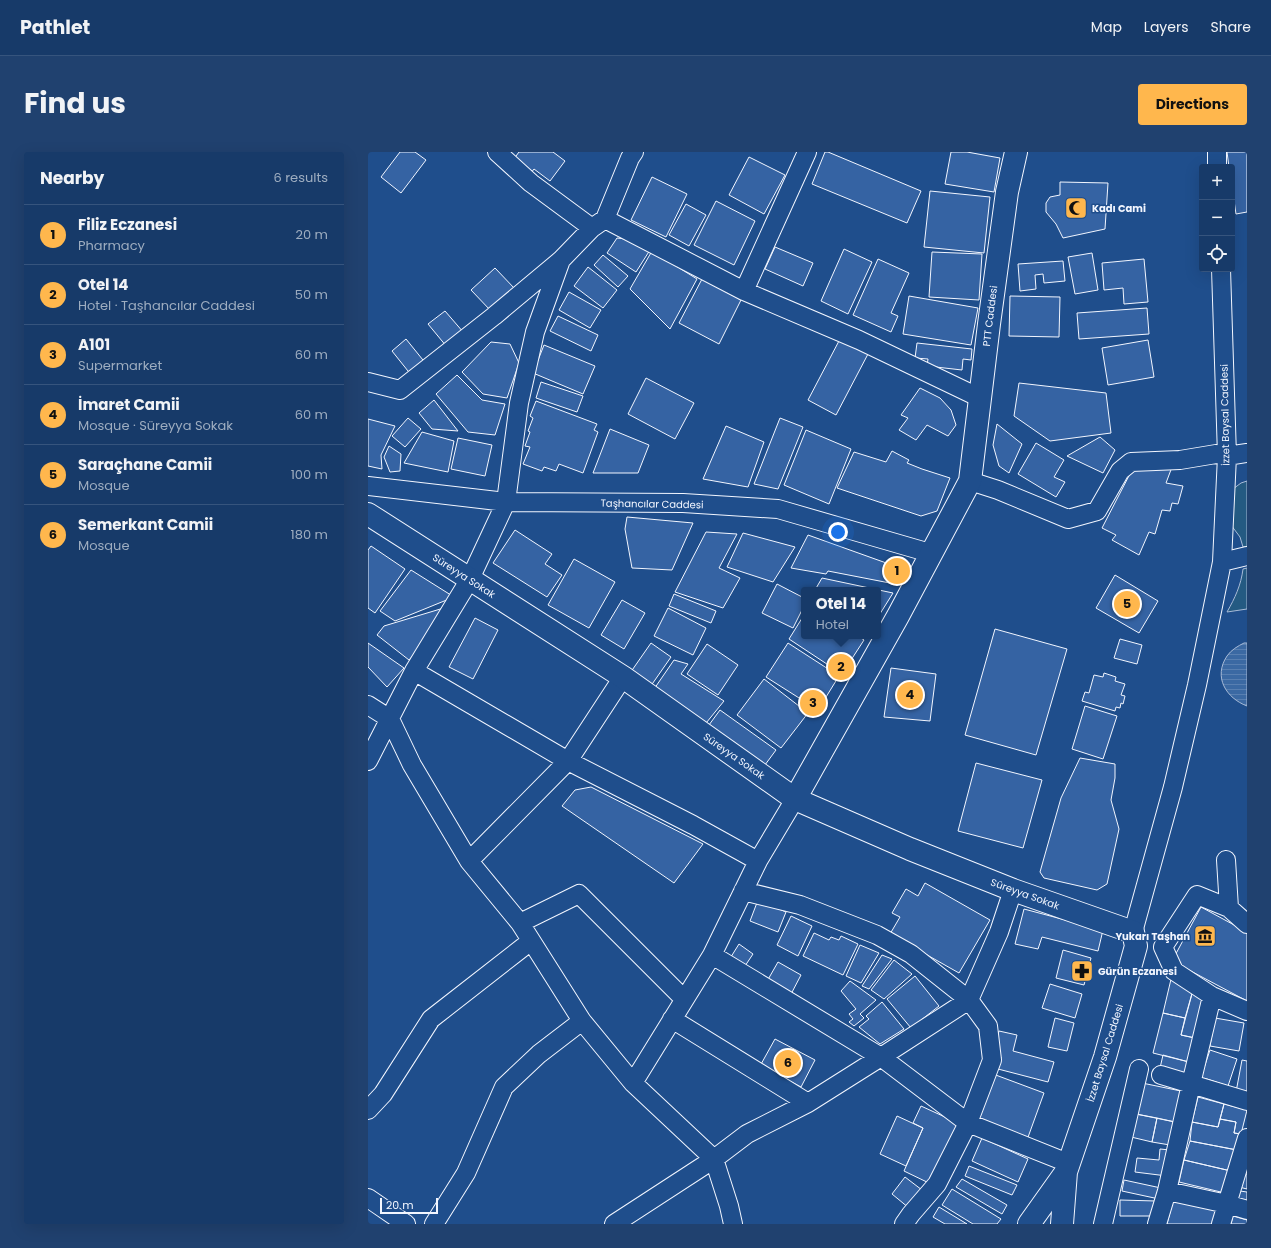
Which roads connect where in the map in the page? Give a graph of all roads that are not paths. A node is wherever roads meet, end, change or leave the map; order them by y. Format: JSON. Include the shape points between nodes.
{"nodes":[{"id":1,"x":496,"y":152,"type":"edge"},
{"id":2,"x":807,"y":152,"type":"edge"},
{"id":3,"x":1016,"y":152,"type":"edge"},
{"id":4,"x":1217,"y":152,"type":"edge"},
{"id":5,"x":630,"y":154,"type":"edge"},
{"id":6,"x":1217,"y":164,"type":"edge"},
{"id":7,"x":599,"y":224,"type":"junction"},
{"id":8,"x":561,"y":260,"type":"junction"},
{"id":9,"x":1221,"y":272,"type":"edge"},
{"id":10,"x":744,"y":292,"type":"junction"},
{"id":11,"x":368,"y":382,"type":"edge"},
{"id":12,"x":980,"y":398,"type":"junction"},
{"id":13,"x":1247,"y":453,"type":"edge"},
{"id":14,"x":1227,"y":456,"type":"junction"},
{"id":15,"x":970,"y":481,"type":"junction"},
{"id":16,"x":368,"y":486,"type":"edge"},
{"id":17,"x":506,"y":502,"type":"junction"},
{"id":18,"x":368,"y":514,"type":"edge"},
{"id":19,"x":930,"y":553,"type":"junction"},
{"id":20,"x":1247,"y":556,"type":"edge"},
{"id":21,"x":1222,"y":562,"type":"junction"},
{"id":22,"x":470,"y":580,"type":"junction"},
{"id":23,"x":414,"y":671,"type":"junction"},
{"id":24,"x":623,"y":678,"type":"junction"},
{"id":25,"x":368,"y":705,"type":"edge"},
{"id":26,"x":390,"y":718,"type":"junction"},
{"id":27,"x":368,"y":760,"type":"edge"},
{"id":28,"x":568,"y":761,"type":"junction"},
{"id":29,"x":795,"y":799,"type":"junction"},
{"id":30,"x":1226,"y":860,"type":"dead end"},
{"id":31,"x":469,"y":861,"type":"junction"},
{"id":32,"x":758,"y":861,"type":"junction"},
{"id":33,"x":1013,"y":890,"type":"junction"},
{"id":34,"x":743,"y":891,"type":"junction"},
{"id":35,"x":1229,"y":908,"type":"junction"},
{"id":36,"x":520,"y":923,"type":"junction"},
{"id":37,"x":1247,"y":924,"type":"edge"},
{"id":38,"x":1133,"y":932,"type":"junction"},
{"id":39,"x":531,"y":941,"type":"junction"},
{"id":40,"x":712,"y":955,"type":"junction"},
{"id":41,"x":1212,"y":996,"type":"junction"},
{"id":42,"x":684,"y":1000,"type":"junction"},
{"id":43,"x":969,"y":1000,"type":"junction"},
{"id":44,"x":1247,"y":1011,"type":"edge"},
{"id":45,"x":672,"y":1019,"type":"junction"},
{"id":46,"x":582,"y":1021,"type":"junction"},
{"id":47,"x":881,"y":1057,"type":"junction"},
{"id":48,"x":1139,"y":1069,"type":"dead end"},
{"id":49,"x":1161,"y":1075,"type":"dead end"},
{"id":50,"x":633,"y":1083,"type":"junction"},
{"id":51,"x":1191,"y":1084,"type":"junction"},
{"id":52,"x":1247,"y":1101,"type":"edge"},
{"id":53,"x":808,"y":1103,"type":"junction"},
{"id":54,"x":368,"y":1110,"type":"edge"},
{"id":55,"x":968,"y":1123,"type":"junction"},
{"id":56,"x":1247,"y":1138,"type":"edge"},
{"id":57,"x":714,"y":1159,"type":"junction"},
{"id":58,"x":1067,"y":1168,"type":"junction"},
{"id":59,"x":1167,"y":1191,"type":"junction"},
{"id":60,"x":368,"y":1198,"type":"edge"},
{"id":61,"x":1227,"y":1204,"type":"junction"},
{"id":62,"x":1247,"y":1210,"type":"edge"},
{"id":63,"x":406,"y":1224,"type":"edge"},
{"id":64,"x":434,"y":1224,"type":"edge"},
{"id":65,"x":614,"y":1224,"type":"edge"},
{"id":66,"x":733,"y":1224,"type":"edge"},
{"id":67,"x":904,"y":1224,"type":"edge"},
{"id":68,"x":1029,"y":1224,"type":"edge"},
{"id":69,"x":1062,"y":1224,"type":"edge"},
{"id":70,"x":1103,"y":1224,"type":"edge"},
{"id":71,"x":1157,"y":1224,"type":"edge"},
{"id":72,"x":1221,"y":1224,"type":"edge"}],
"edges":[{"from":1,"to":7,"type":"street","via":[[531,183]]},
{"from":2,"to":10,"type":"street"},
{"from":3,"to":12,"type":"main road","name":"PTT Caddesi","via":[[1007,192]]},
{"from":4,"to":6,"type":"street"},
{"from":5,"to":7,"type":"street"},
{"from":7,"to":8,"type":"street"},
{"from":7,"to":10,"type":"street"},
{"from":8,"to":11,"type":"street","via":[[400,390]]},
{"from":8,"to":17,"type":"street","via":[[535,332],[519,403]]},
{"from":9,"to":14,"type":"street","name":"İzzet Baysal Caddesi"},
{"from":10,"to":12,"type":"street","via":[[859,340]]},
{"from":12,"to":15,"type":"main road","name":"PTT Caddesi"},
{"from":13,"to":14,"type":"street"},
{"from":14,"to":15,"type":"street","via":[[1216,454],[1180,460],[1130,462],[1120,471],[1097,511],[1068,519]]},
{"from":14,"to":21,"type":"street","name":"İzzet Baysal Caddesi"},
{"from":15,"to":19,"type":"main road"},
{"from":16,"to":17,"type":"street","name":"Taşhancılar Caddesi"},
{"from":17,"to":19,"type":"street","name":"Taşhancılar Caddesi","via":[[683,503],[778,510]]},
{"from":17,"to":22,"type":"street"},
{"from":18,"to":22,"type":"main road","name":"Süreyya Sokak"},
{"from":19,"to":29,"type":"main road","via":[[898,616]]},
{"from":20,"to":21,"type":"street"},
{"from":21,"to":38,"type":"street","name":"İzzet Baysal Caddesi","via":[[1177,773]]},
{"from":22,"to":23,"type":"street"},
{"from":22,"to":24,"type":"main road","name":"Süreyya Sokak"},
{"from":23,"to":26,"type":"street"},
{"from":23,"to":28,"type":"street"},
{"from":24,"to":28,"type":"street"},
{"from":24,"to":29,"type":"main road","name":"Süreyya Sokak"},
{"from":25,"to":26,"type":"street"},
{"from":26,"to":27,"type":"street"},
{"from":26,"to":31,"type":"street","via":[[412,765]]},
{"from":28,"to":31,"type":"street"},
{"from":28,"to":32,"type":"street"},
{"from":29,"to":32,"type":"street"},
{"from":29,"to":33,"type":"main road","name":"Süreyya Sokak"},
{"from":30,"to":35,"type":"street"},
{"from":31,"to":36,"type":"street"},
{"from":32,"to":34,"type":"street"},
{"from":33,"to":38,"type":"main road","name":"Süreyya Sokak"},
{"from":33,"to":43,"type":"street"},
{"from":34,"to":40,"type":"street"},
{"from":34,"to":43,"type":"street","via":[[800,905],[877,935],[911,954]]},
{"from":35,"to":37,"type":"street"},
{"from":35,"to":41,"type":"street","via":[[1197,895],[1163,947],[1174,971]]},
{"from":36,"to":39,"type":"street"},
{"from":36,"to":42,"type":"street","via":[[578,894]]},
{"from":38,"to":58,"type":"main road","name":"İzzet Baysal Caddesi","via":[[1136,946],[1105,1057]]},
{"from":39,"to":46,"type":"street"},
{"from":39,"to":54,"type":"street","via":[[431,1019],[383,1094]]},
{"from":40,"to":42,"type":"street"},
{"from":40,"to":47,"type":"street"},
{"from":41,"to":44,"type":"street"},
{"from":41,"to":51,"type":"street"},
{"from":42,"to":45,"type":"street"},
{"from":43,"to":47,"type":"street"},
{"from":43,"to":55,"type":"street","via":[[988,1026],[992,1060]]},
{"from":45,"to":50,"type":"street"},
{"from":45,"to":53,"type":"street"},
{"from":46,"to":50,"type":"street"},
{"from":46,"to":64,"type":"street","via":[[538,1054],[504,1087],[466,1173]]},
{"from":47,"to":53,"type":"street"},
{"from":47,"to":55,"type":"street"},
{"from":48,"to":70,"type":"street"},
{"from":49,"to":51,"type":"street"},
{"from":50,"to":57,"type":"street"},
{"from":51,"to":52,"type":"street"},
{"from":51,"to":59,"type":"street"},
{"from":53,"to":57,"type":"street","via":[[747,1134]]},
{"from":55,"to":58,"type":"street"},
{"from":55,"to":67,"type":"street","via":[[937,1184]]},
{"from":56,"to":61,"type":"street"},
{"from":57,"to":65,"type":"street"},
{"from":57,"to":66,"type":"street"},
{"from":58,"to":68,"type":"main road","name":"İzzet Baysal Caddesi"},
{"from":58,"to":69,"type":"main road","name":"İzzet Baysal Caddesi"},
{"from":59,"to":61,"type":"street"},
{"from":59,"to":71,"type":"street"},
{"from":60,"to":63,"type":"street"},
{"from":61,"to":62,"type":"street"},
{"from":61,"to":72,"type":"street"}]}
